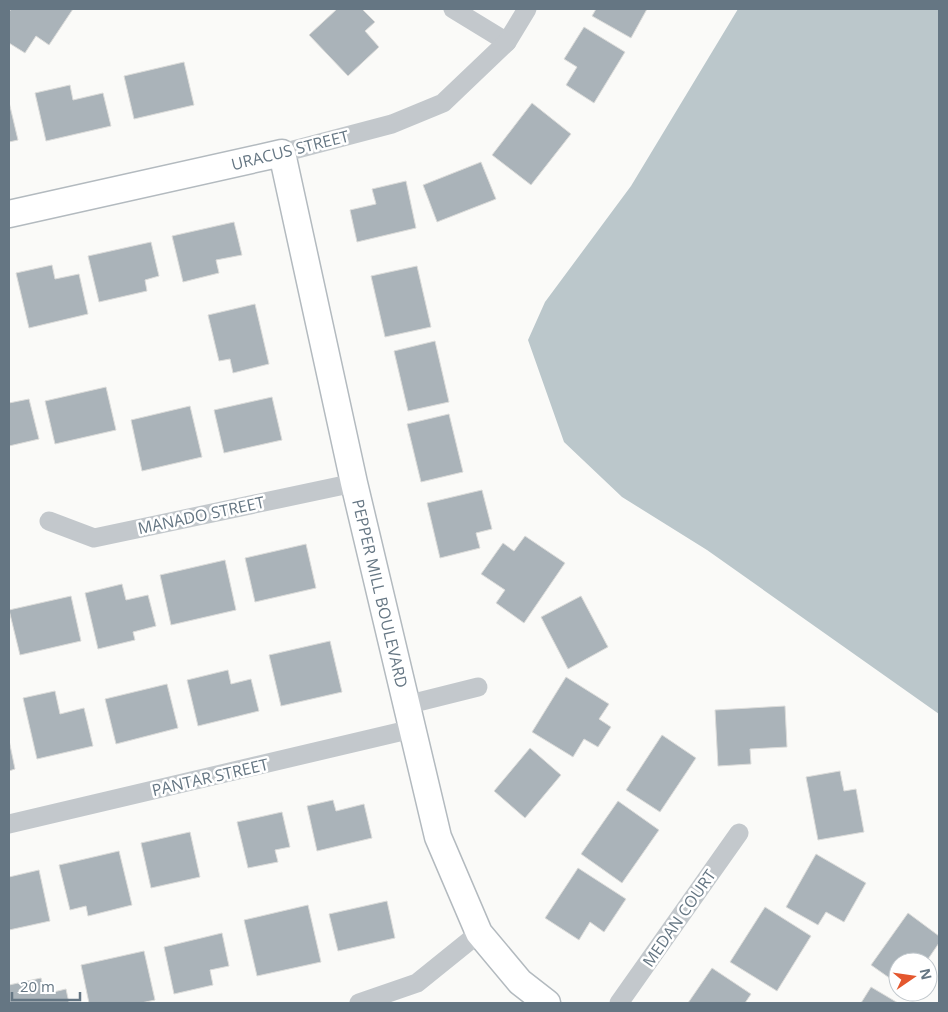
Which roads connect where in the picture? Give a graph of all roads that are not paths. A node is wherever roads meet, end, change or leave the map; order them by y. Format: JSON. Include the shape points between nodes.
{"nodes":[{"id":1,"x":453,"y":9,"type":"edge"},
{"id":2,"x":528,"y":9,"type":"edge"},
{"id":3,"x":507,"y":42,"type":"junction"},
{"id":4,"x":282,"y":152,"type":"junction"},
{"id":5,"x":9,"y":214,"type":"edge"},
{"id":6,"x":354,"y":483,"type":"junction"},
{"id":7,"x":49,"y":521,"type":"dead end"},
{"id":8,"x":478,"y":687,"type":"dead end"},
{"id":9,"x":409,"y":717,"type":"junction"},
{"id":10,"x":9,"y":824,"type":"edge"},
{"id":11,"x":739,"y":832,"type":"dead end"},
{"id":12,"x":479,"y":933,"type":"junction"},
{"id":13,"x":359,"y":1003,"type":"edge"},
{"id":14,"x":547,"y":1003,"type":"edge"},
{"id":15,"x":619,"y":1003,"type":"edge"}],
"edges":[{"from":1,"to":3,"type":"street"},
{"from":2,"to":3,"type":"street","name":"URACUS STREET"},
{"from":3,"to":4,"type":"street","name":"URACUS STREET","via":[[443,103],[392,124]]},
{"from":4,"to":5,"type":"street","name":"URACUS STREET"},
{"from":4,"to":6,"type":"street","name":"PEPPER MILL BOULEVARD"},
{"from":6,"to":7,"type":"street","name":"MANADO STREET","via":[[94,538]]},
{"from":6,"to":9,"type":"street","name":"PEPPER MILL BOULEVARD"},
{"from":8,"to":9,"type":"street","name":"PANTAR STREET"},
{"from":9,"to":10,"type":"street","name":"PANTAR STREET"},
{"from":9,"to":12,"type":"street","name":"PEPPER MILL BOULEVARD","via":[[438,837]]},
{"from":11,"to":15,"type":"street","name":"MEDAN COURT"},
{"from":12,"to":13,"type":"street","via":[[417,983]]},
{"from":12,"to":14,"type":"street","name":"PEPPER MILL BOULEVARD","via":[[520,982]]}]}
